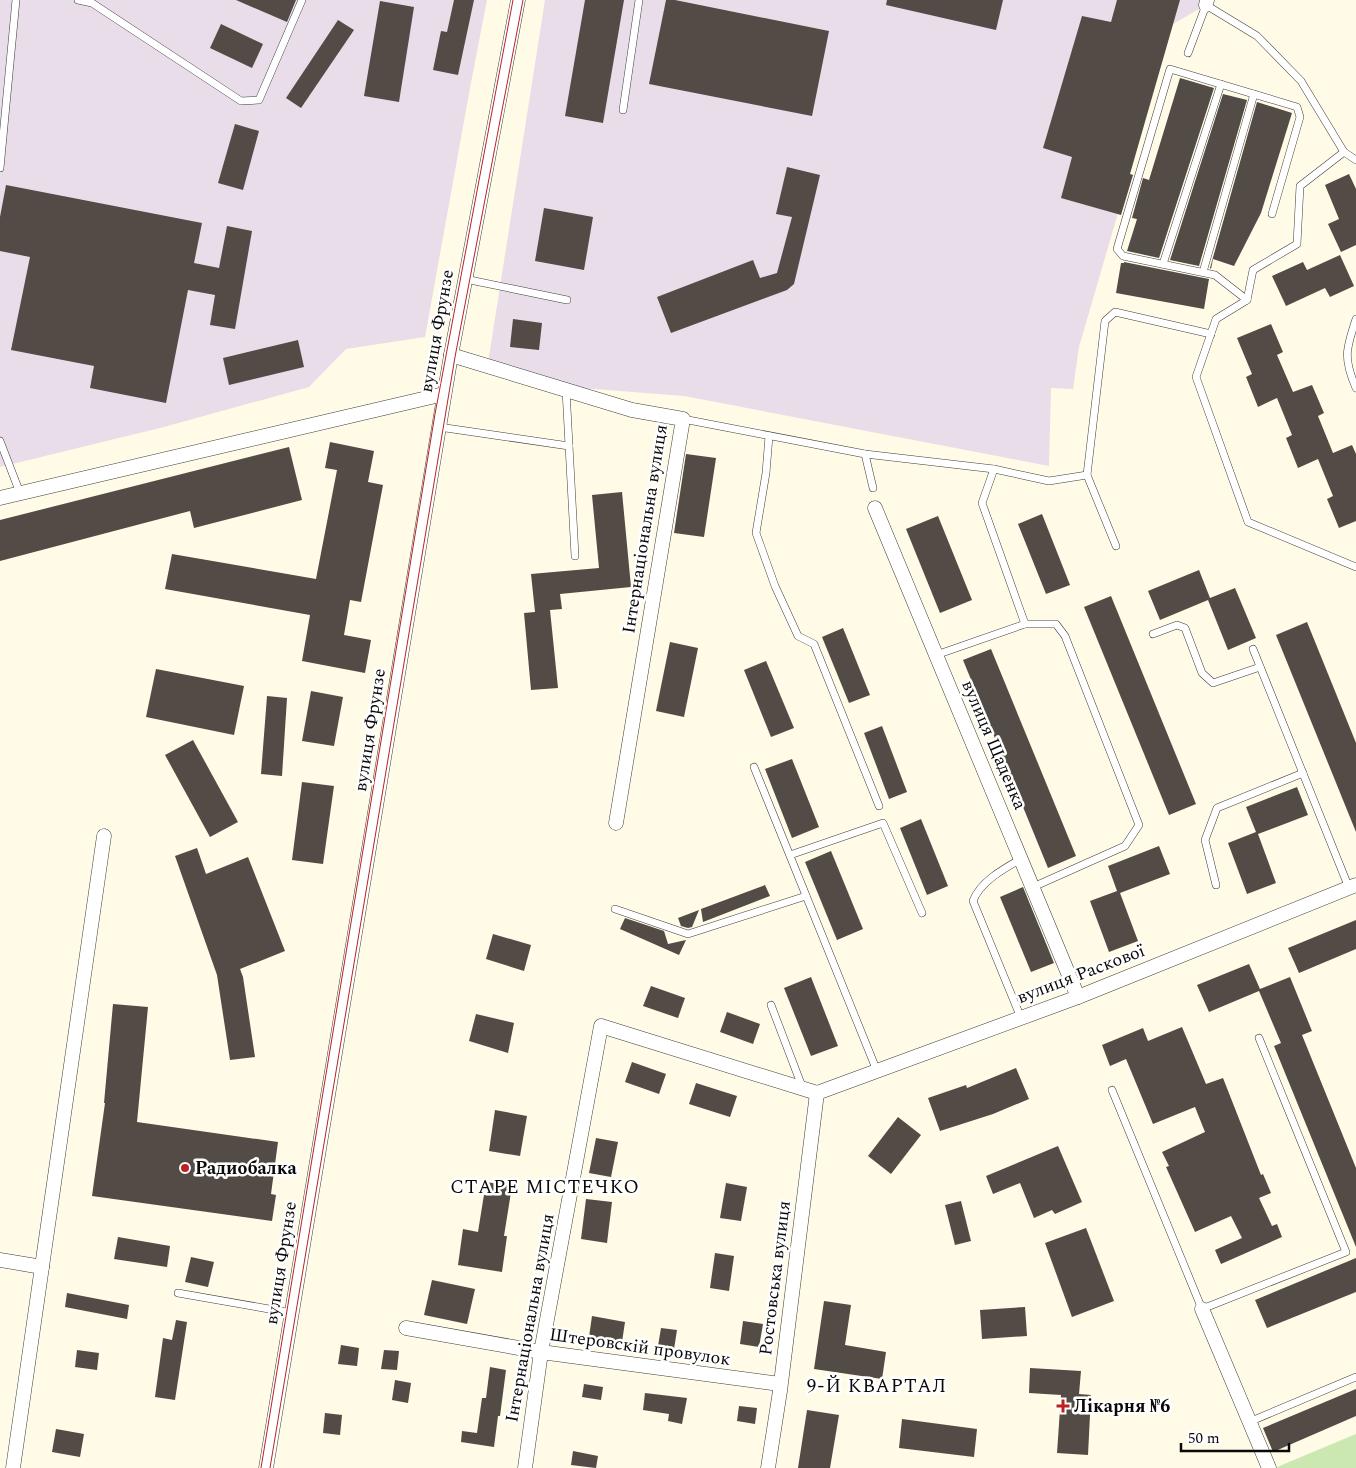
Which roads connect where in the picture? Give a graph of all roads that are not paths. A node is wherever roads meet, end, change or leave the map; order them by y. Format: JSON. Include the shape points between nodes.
{"nodes":[{"id":1,"x":16,"y":0,"type":"edge"},
{"id":2,"x":78,"y":0,"type":"edge"},
{"id":3,"x":302,"y":0,"type":"edge"},
{"id":4,"x":518,"y":0,"type":"edge"},
{"id":5,"x":638,"y":0,"type":"edge"},
{"id":6,"x":1206,"y":2,"type":"edge"},
{"id":7,"x":1188,"y":53,"type":"dead end"},
{"id":8,"x":1221,"y":84,"type":"junction"},
{"id":9,"x":1254,"y":94,"type":"junction"},
{"id":10,"x":623,"y":110,"type":"dead end"},
{"id":11,"x":1344,"y":152,"type":"junction"},
{"id":12,"x":1356,"y":160,"type":"edge"},
{"id":13,"x":0,"y":168,"type":"edge"},
{"id":14,"x":1272,"y":214,"type":"dead end"},
{"id":15,"x":1163,"y":264,"type":"junction"},
{"id":16,"x":1202,"y":272,"type":"junction"},
{"id":17,"x":465,"y":278,"type":"junction"},
{"id":18,"x":567,"y":300,"type":"dead end"},
{"id":19,"x":1246,"y":300,"type":"junction"},
{"id":20,"x":1356,"y":319,"type":"edge"},
{"id":21,"x":1211,"y":334,"type":"junction"},
{"id":22,"x":451,"y":355,"type":"junction"},
{"id":23,"x":1356,"y":388,"type":"edge"},
{"id":24,"x":566,"y":390,"type":"junction"},
{"id":25,"x":444,"y":394,"type":"junction"},
{"id":26,"x":683,"y":419,"type":"junction"},
{"id":27,"x":439,"y":427,"type":"junction"},
{"id":28,"x":769,"y":436,"type":"junction"},
{"id":29,"x":0,"y":441,"type":"edge"},
{"id":30,"x":569,"y":446,"type":"junction"},
{"id":31,"x":865,"y":454,"type":"junction"},
{"id":32,"x":994,"y":469,"type":"junction"},
{"id":33,"x":1087,"y":475,"type":"junction"},
{"id":34,"x":873,"y":488,"type":"dead end"},
{"id":35,"x":20,"y":494,"type":"junction"},
{"id":36,"x":0,"y":498,"type":"edge"},
{"id":37,"x":875,"y":508,"type":"dead end"},
{"id":38,"x":1116,"y":546,"type":"dead end"},
{"id":39,"x":575,"y":556,"type":"dead end"},
{"id":40,"x":1356,"y":567,"type":"edge"},
{"id":41,"x":1025,"y":624,"type":"junction"},
{"id":42,"x":1153,"y":634,"type":"dead end"},
{"id":43,"x":1253,"y":649,"type":"dead end"},
{"id":44,"x":936,"y":655,"type":"junction"},
{"id":45,"x":1260,"y":667,"type":"junction"},
{"id":46,"x":754,"y":767,"type":"dead end"},
{"id":47,"x":1303,"y":773,"type":"junction"},
{"id":48,"x":879,"y":806,"type":"dead end"},
{"id":49,"x":616,"y":823,"type":"dead end"},
{"id":50,"x":104,"y":836,"type":"dead end"},
{"id":51,"x":790,"y":855,"type":"junction"},
{"id":52,"x":1021,"y":859,"type":"junction"},
{"id":53,"x":1216,"y":885,"type":"dead end"},
{"id":54,"x":1352,"y":886,"type":"edge"},
{"id":55,"x":1033,"y":887,"type":"junction"},
{"id":56,"x":806,"y":896,"type":"junction"},
{"id":57,"x":615,"y":909,"type":"dead end"},
{"id":58,"x":922,"y":913,"type":"dead end"},
{"id":59,"x":1078,"y":997,"type":"junction"},
{"id":60,"x":771,"y":1005,"type":"dead end"},
{"id":61,"x":1021,"y":1018,"type":"junction"},
{"id":62,"x":1259,"y":1038,"type":"dead end"},
{"id":63,"x":876,"y":1071,"type":"junction"},
{"id":64,"x":803,"y":1089,"type":"junction"},
{"id":65,"x":1112,"y":1090,"type":"dead end"},
{"id":66,"x":816,"y":1093,"type":"junction"},
{"id":67,"x":0,"y":1260,"type":"edge"},
{"id":68,"x":42,"y":1267,"type":"junction"},
{"id":69,"x":178,"y":1293,"type":"dead end"},
{"id":70,"x":1202,"y":1309,"type":"junction"},
{"id":71,"x":292,"y":1313,"type":"junction"},
{"id":72,"x":406,"y":1328,"type":"dead end"},
{"id":73,"x":541,"y":1352,"type":"junction"},
{"id":74,"x":1356,"y":1377,"type":"edge"},
{"id":75,"x":780,"y":1384,"type":"junction"},
{"id":76,"x":1249,"y":1422,"type":"junction"},
{"id":77,"x":13,"y":1468,"type":"edge"},
{"id":78,"x":266,"y":1468,"type":"edge"},
{"id":79,"x":525,"y":1468,"type":"edge"},
{"id":80,"x":768,"y":1468,"type":"edge"},
{"id":81,"x":1269,"y":1468,"type":"edge"}],
"edges":[{"from":1,"to":13,"type":"lane"},
{"from":2,"to":3,"type":"lane","via":[[92,3],[241,101],[259,100]]},
{"from":4,"to":17,"type":"street","name":"вулиця Фрунзе"},
{"from":5,"to":10,"type":"lane"},
{"from":6,"to":7,"type":"lane"},
{"from":6,"to":11,"type":"lane","via":[[1257,36],[1301,81]]},
{"from":8,"to":9,"type":"lane"},
{"from":8,"to":15,"type":"lane"},
{"from":8,"to":15,"type":"lane","via":[[1170,69],[1117,249],[1123,256]]},
{"from":9,"to":14,"type":"lane","via":[[1297,107],[1300,117]]},
{"from":9,"to":16,"type":"lane"},
{"from":11,"to":12,"type":"lane"},
{"from":11,"to":19,"type":"lane","via":[[1300,186],[1297,244],[1253,270]]},
{"from":15,"to":16,"type":"lane"},
{"from":16,"to":19,"type":"lane","via":[[1215,275]]},
{"from":17,"to":18,"type":"lane"},
{"from":17,"to":22,"type":"street","name":"вулиця Фрунзе"},
{"from":19,"to":21,"type":"lane","via":[[1216,319]]},
{"from":20,"to":23,"type":"lane","via":[[1346,349]]},
{"from":21,"to":33,"type":"lane","via":[[1115,312],[1105,321]]},
{"from":21,"to":40,"type":"lane","via":[[1196,377],[1248,522]]},
{"from":22,"to":24,"type":"street","name":"Інтернаціональна вулиця"},
{"from":22,"to":25,"type":"street","name":"вулиця Фрунзе"},
{"from":24,"to":26,"type":"street","name":"Інтернаціональна вулиця","via":[[632,410]]},
{"from":24,"to":30,"type":"lane"},
{"from":25,"to":27,"type":"street","name":"вулиця Фрунзе"},
{"from":25,"to":35,"type":"street"},
{"from":26,"to":28,"type":"lane"},
{"from":26,"to":49,"type":"street","name":"Інтернаціональна вулиця"},
{"from":27,"to":30,"type":"lane"},
{"from":27,"to":71,"type":"street","name":"вулиця Фрунзе"},
{"from":28,"to":31,"type":"lane"},
{"from":28,"to":48,"type":"lane","via":[[756,533],[798,636],[814,644]]},
{"from":29,"to":35,"type":"lane"},
{"from":30,"to":39,"type":"lane"},
{"from":31,"to":32,"type":"lane"},
{"from":31,"to":34,"type":"lane"},
{"from":32,"to":33,"type":"lane","via":[[1049,481]]},
{"from":32,"to":41,"type":"lane","via":[[982,503]]},
{"from":33,"to":38,"type":"lane"},
{"from":35,"to":36,"type":"street"},
{"from":37,"to":44,"type":"street","name":"вулиця Щаденка"},
{"from":41,"to":44,"type":"lane"},
{"from":41,"to":55,"type":"lane","via":[[1056,624],[1065,636],[1139,825],[1125,846]]},
{"from":42,"to":45,"type":"lane","via":[[1177,625],[1185,628],[1202,673],[1213,683]]},
{"from":43,"to":45,"type":"lane"},
{"from":44,"to":52,"type":"street","name":"вулиця Щаденка"},
{"from":45,"to":47,"type":"lane"},
{"from":46,"to":51,"type":"lane"},
{"from":47,"to":53,"type":"lane","via":[[1217,808],[1205,840]]},
{"from":47,"to":54,"type":"lane"},
{"from":50,"to":68,"type":"street"},
{"from":51,"to":56,"type":"lane"},
{"from":51,"to":58,"type":"lane","via":[[883,823]]},
{"from":52,"to":55,"type":"street","name":"вулиця Щаденка"},
{"from":52,"to":61,"type":"lane","via":[[977,891],[973,901]]},
{"from":54,"to":59,"type":"street","name":"вулиця Раскової"},
{"from":55,"to":59,"type":"street","name":"вулиця Щаденка"},
{"from":56,"to":57,"type":"lane","via":[[688,934]]},
{"from":56,"to":63,"type":"lane"},
{"from":59,"to":61,"type":"street","name":"вулиця Раскової"},
{"from":60,"to":64,"type":"lane"},
{"from":61,"to":63,"type":"street","name":"вулиця Раскової"},
{"from":62,"to":70,"type":"lane","via":[[1346,1252]]},
{"from":63,"to":66,"type":"street","name":"вулиця Раскової"},
{"from":64,"to":66,"type":"street"},
{"from":64,"to":73,"type":"street","name":"Інтернаціональна вулиця","via":[[601,1026]]},
{"from":65,"to":70,"type":"lane"},
{"from":66,"to":75,"type":"street","name":"Ростовська вулиця"},
{"from":67,"to":68,"type":"street"},
{"from":68,"to":77,"type":"street"},
{"from":69,"to":71,"type":"lane"},
{"from":70,"to":76,"type":"street"},
{"from":71,"to":78,"type":"street","name":"вулиця Фрунзе"},
{"from":72,"to":73,"type":"street","name":"Штеровскій провулок"},
{"from":73,"to":75,"type":"street","name":"Штеровскій провулок"},
{"from":73,"to":79,"type":"street","name":"Інтернаціональна вулиця"},
{"from":74,"to":76,"type":"lane"},
{"from":75,"to":80,"type":"street","name":"Ростовська вулиця"},
{"from":76,"to":81,"type":"street"}]}
